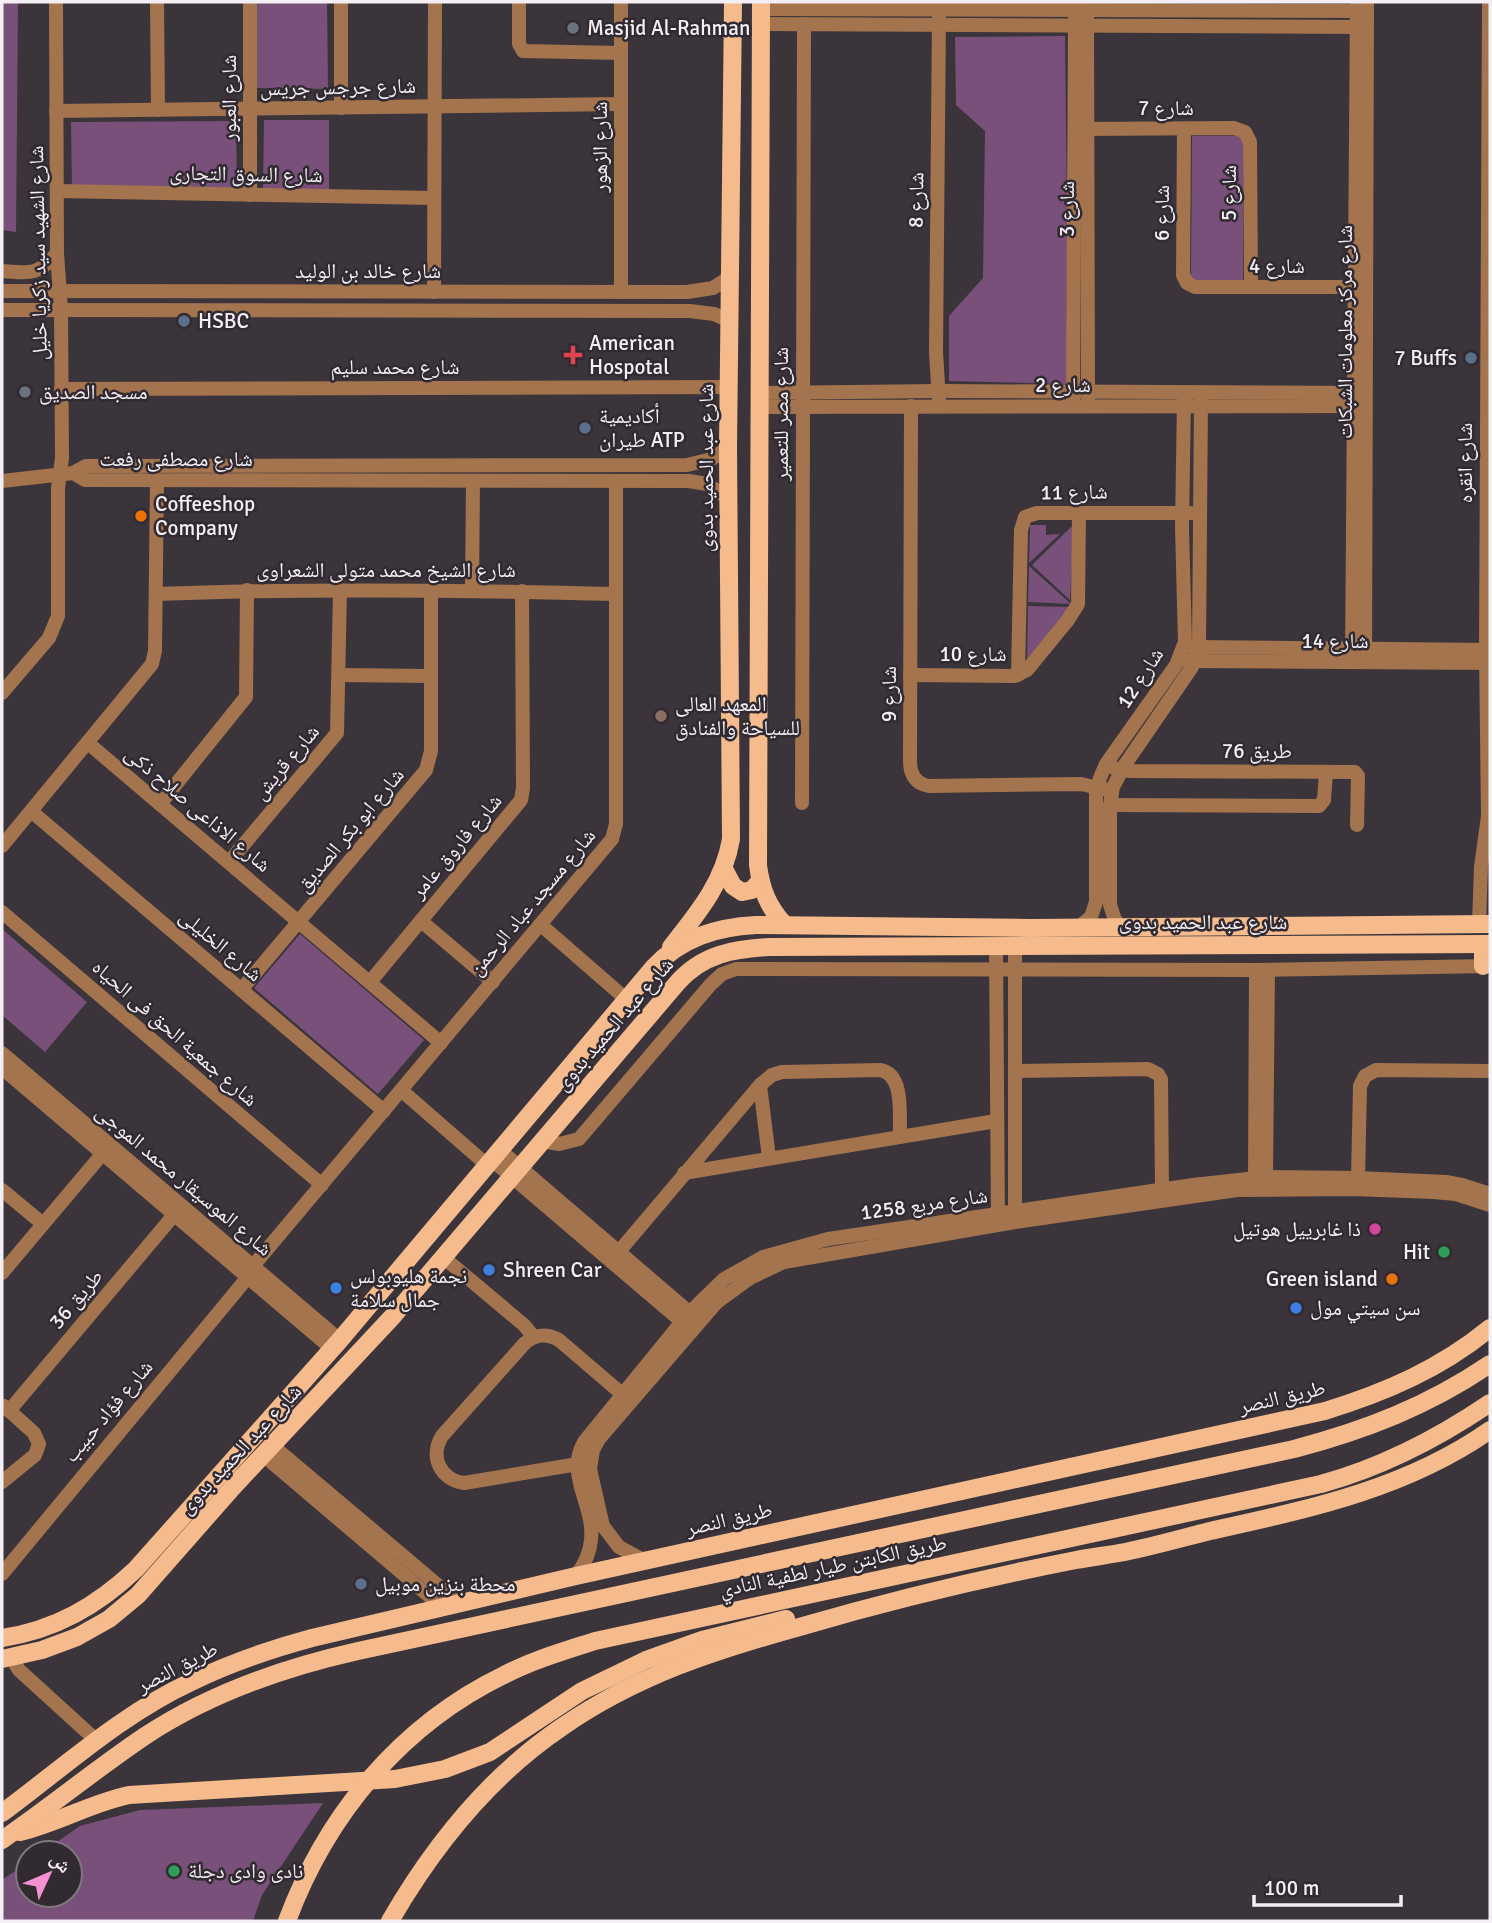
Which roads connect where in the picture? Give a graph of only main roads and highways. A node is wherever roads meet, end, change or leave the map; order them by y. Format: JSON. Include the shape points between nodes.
{"nodes":[{"id":1,"x":733,"y":2,"type":"edge"},
{"id":2,"x":761,"y":12,"type":"edge"},
{"id":3,"x":724,"y":869,"type":"junction"},
{"id":4,"x":760,"y":881,"type":"junction"},
{"id":5,"x":1485,"y":924,"type":"edge"},
{"id":6,"x":785,"y":925,"type":"junction"},
{"id":7,"x":1487,"y":944,"type":"edge"},
{"id":8,"x":664,"y":957,"type":"junction"},
{"id":9,"x":1487,"y":966,"type":"edge"},
{"id":10,"x":1490,"y":1328,"type":"edge"},
{"id":11,"x":1490,"y":1364,"type":"edge"},
{"id":12,"x":1490,"y":1403,"type":"edge"},
{"id":13,"x":1490,"y":1430,"type":"edge"},
{"id":14,"x":886,"y":1601,"type":"junction"},
{"id":15,"x":2,"y":1638,"type":"edge"},
{"id":16,"x":6,"y":1658,"type":"edge"},
{"id":17,"x":2,"y":1812,"type":"edge"},
{"id":18,"x":6,"y":1838,"type":"edge"},
{"id":19,"x":287,"y":1921,"type":"edge"},
{"id":20,"x":390,"y":1921,"type":"edge"}],
"edges":[{"from":1,"to":3,"type":"main road","name":"شارع عبد الحميد بدوى","via":[[728,447],[732,822]]},
{"from":2,"to":4,"type":"main road"},
{"from":3,"to":4,"type":"main road","via":[[742,892]]},
{"from":3,"to":8,"type":"main road","name":"شارع عبد الحميد بدوى"},
{"from":4,"to":6,"type":"main road","via":[[767,901]]},
{"from":5,"to":6,"type":"main road","name":"شارع عبد الحميد بدوى"},
{"from":6,"to":8,"type":"main road","name":"شارع عبد الحميد بدوى","via":[[712,931]]},
{"from":7,"to":9,"type":"main road"},
{"from":7,"to":16,"type":"main road","name":"شارع عبد الحميد بدوى","via":[[769,947],[712,957],[685,974],[361,1352],[151,1582],[124,1608],[77,1637]]},
{"from":8,"to":15,"type":"main road","name":"شارع عبد الحميد بدوى","via":[[336,1344],[149,1555],[85,1610],[31,1632]]},
{"from":10,"to":17,"type":"main road","name":"طريق النصر","via":[[1403,1384],[1325,1411],[576,1576],[253,1656],[190,1682],[97,1741]]},
{"from":11,"to":18,"type":"main road","via":[[1461,1384],[1380,1423],[1294,1449],[302,1665],[226,1692],[145,1736]]},
{"from":12,"to":19,"type":"main road","name":"طريق الكابتن طيار لطفية النادي","via":[[1384,1464],[1321,1484],[594,1641],[529,1664],[482,1686],[430,1721],[391,1756],[343,1811],[314,1858]]},
{"from":13,"to":14,"type":"main road","via":[[1391,1483],[1319,1506],[1126,1552]]},
{"from":14,"to":18,"type":"main road","via":[[810,1614],[671,1650],[582,1691],[490,1752],[445,1769],[395,1779],[129,1795]]},
{"from":14,"to":20,"type":"main road","via":[[691,1659],[589,1709],[530,1751],[461,1816],[416,1876]]}]}
